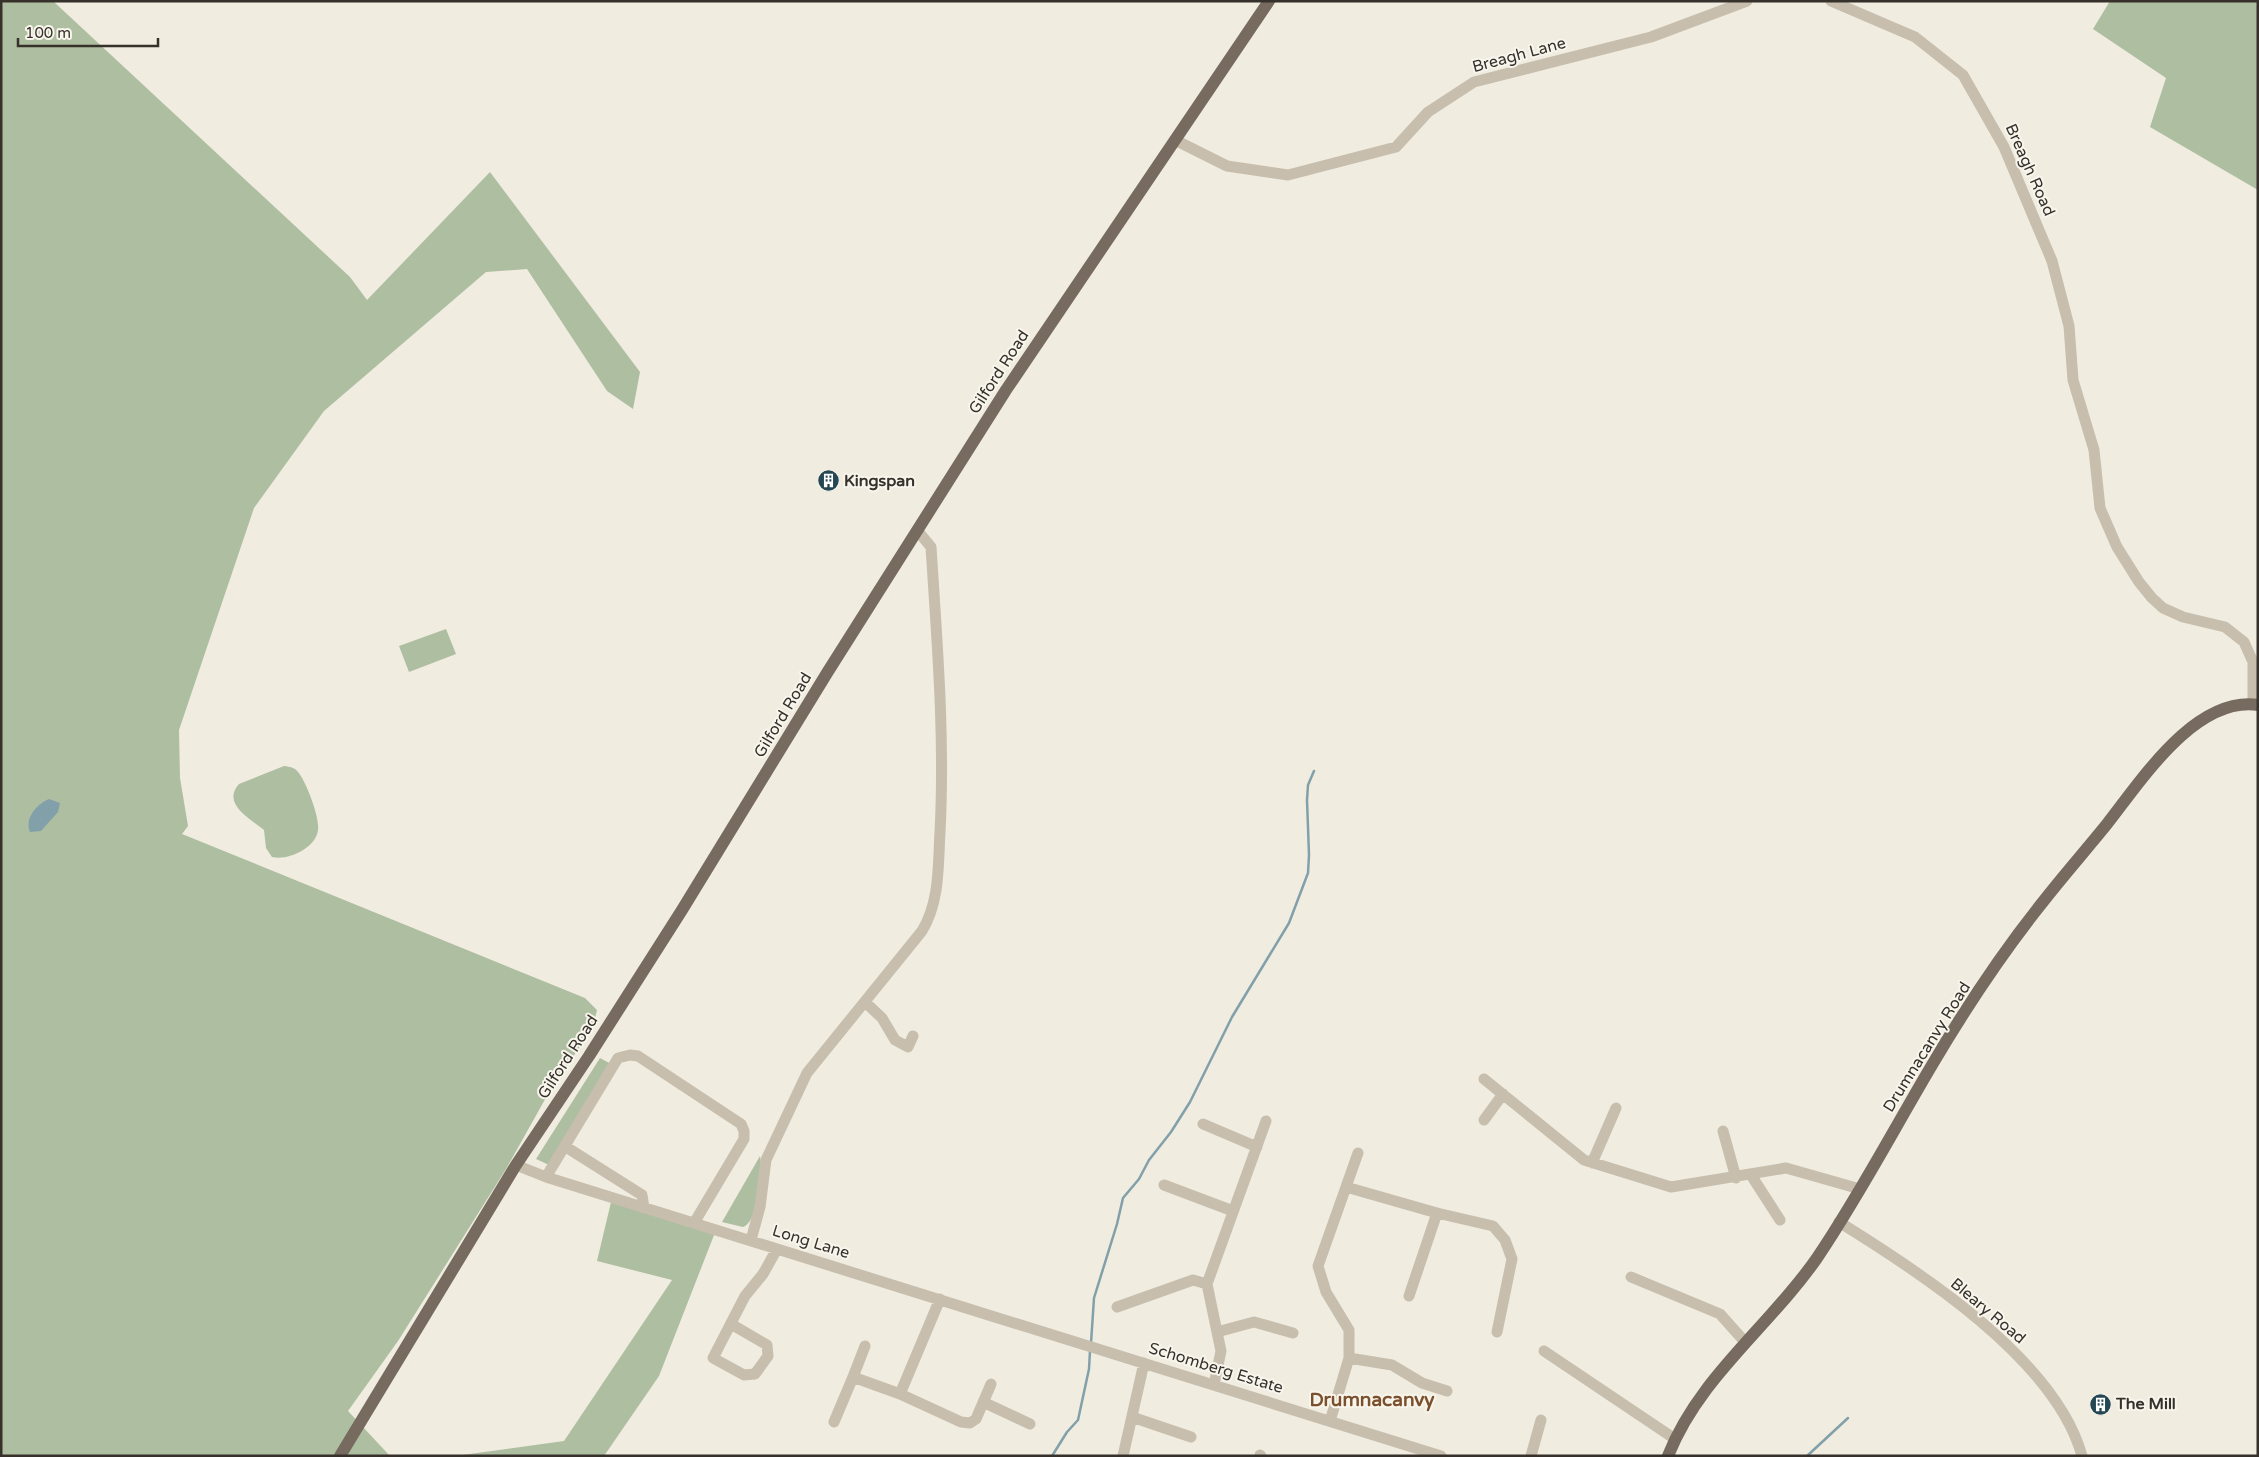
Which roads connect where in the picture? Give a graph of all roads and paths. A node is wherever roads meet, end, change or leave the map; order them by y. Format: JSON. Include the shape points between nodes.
{"nodes":[{"id":1,"x":1269,"y":1,"type":"edge"},
{"id":2,"x":1747,"y":1,"type":"edge"},
{"id":3,"x":1831,"y":1,"type":"edge"},
{"id":4,"x":1175,"y":140,"type":"junction"},
{"id":5,"x":917,"y":530,"type":"junction"},
{"id":6,"x":2255,"y":705,"type":"edge"},
{"id":7,"x":865,"y":1002,"type":"junction"},
{"id":8,"x":908,"y":1047,"type":"dead end"},
{"id":9,"x":1484,"y":1079,"type":"dead end"},
{"id":10,"x":1503,"y":1094,"type":"junction"},
{"id":11,"x":1616,"y":1108,"type":"dead end"},
{"id":12,"x":1484,"y":1120,"type":"dead end"},
{"id":13,"x":1266,"y":1121,"type":"dead end"},
{"id":14,"x":1203,"y":1124,"type":"dead end"},
{"id":15,"x":1723,"y":1131,"type":"dead end"},
{"id":16,"x":566,"y":1147,"type":"junction"},
{"id":17,"x":1257,"y":1147,"type":"junction"},
{"id":18,"x":1358,"y":1153,"type":"dead end"},
{"id":19,"x":1592,"y":1163,"type":"junction"},
{"id":20,"x":516,"y":1165,"type":"junction"},
{"id":21,"x":1751,"y":1175,"type":"junction"},
{"id":22,"x":546,"y":1177,"type":"junction"},
{"id":23,"x":1736,"y":1178,"type":"junction"},
{"id":24,"x":1164,"y":1185,"type":"dead end"},
{"id":25,"x":1346,"y":1187,"type":"junction"},
{"id":26,"x":1860,"y":1189,"type":"junction"},
{"id":27,"x":644,"y":1208,"type":"junction"},
{"id":28,"x":1233,"y":1211,"type":"junction"},
{"id":29,"x":1437,"y":1213,"type":"junction"},
{"id":30,"x":1780,"y":1220,"type":"dead end"},
{"id":31,"x":1839,"y":1222,"type":"junction"},
{"id":32,"x":694,"y":1223,"type":"junction"},
{"id":33,"x":750,"y":1240,"type":"junction"},
{"id":34,"x":777,"y":1249,"type":"junction"},
{"id":35,"x":1631,"y":1277,"type":"dead end"},
{"id":36,"x":1207,"y":1284,"type":"junction"},
{"id":37,"x":1409,"y":1296,"type":"dead end"},
{"id":38,"x":940,"y":1299,"type":"junction"},
{"id":39,"x":1117,"y":1307,"type":"dead end"},
{"id":40,"x":731,"y":1324,"type":"junction"},
{"id":41,"x":1217,"y":1332,"type":"junction"},
{"id":42,"x":1497,"y":1332,"type":"dead end"},
{"id":43,"x":1293,"y":1333,"type":"dead end"},
{"id":44,"x":1746,"y":1342,"type":"junction"},
{"id":45,"x":865,"y":1346,"type":"dead end"},
{"id":46,"x":1097,"y":1348,"type":"joint"},
{"id":47,"x":1544,"y":1351,"type":"dead end"},
{"id":48,"x":1349,"y":1358,"type":"junction"},
{"id":49,"x":1144,"y":1363,"type":"junction"},
{"id":50,"x":853,"y":1377,"type":"junction"},
{"id":51,"x":991,"y":1384,"type":"dead end"},
{"id":52,"x":1214,"y":1385,"type":"junction"},
{"id":53,"x":1447,"y":1390,"type":"dead end"},
{"id":54,"x":900,"y":1394,"type":"junction"},
{"id":55,"x":983,"y":1402,"type":"junction"},
{"id":56,"x":1132,"y":1417,"type":"junction"},
{"id":57,"x":1541,"y":1420,"type":"dead end"},
{"id":58,"x":1330,"y":1421,"type":"junction"},
{"id":59,"x":834,"y":1422,"type":"dead end"},
{"id":60,"x":1030,"y":1424,"type":"dead end"},
{"id":61,"x":1191,"y":1437,"type":"dead end"},
{"id":62,"x":1675,"y":1439,"type":"junction"},
{"id":63,"x":1417,"y":1452,"type":"edge"},
{"id":64,"x":340,"y":1456,"type":"edge"},
{"id":65,"x":1123,"y":1456,"type":"edge"},
{"id":66,"x":1441,"y":1456,"type":"edge"},
{"id":67,"x":1531,"y":1456,"type":"edge"},
{"id":68,"x":1668,"y":1456,"type":"edge"},
{"id":69,"x":2082,"y":1456,"type":"edge"}],
"edges":[{"from":1,"to":4,"type":"main road","name":"Gilford Road"},
{"from":2,"to":4,"type":"street","name":"Breagh Lane","via":[[1651,37],[1474,82],[1428,112],[1396,147],[1288,175],[1227,166]]},
{"from":3,"to":6,"type":"street","name":"Breagh Road","via":[[1914,37],[1963,75],[2004,147],[2052,261],[2069,326],[2073,380],[2094,450],[2100,508],[2117,547],[2139,582],[2163,608],[2183,617],[2224,627],[2244,642],[2253,662]]},
{"from":4,"to":5,"type":"main road","name":"Gilford Road"},
{"from":5,"to":7,"type":"street","via":[[931,547],[941,699],[942,788],[936,897],[922,931]]},
{"from":5,"to":20,"type":"main road","name":"Gilford Road","via":[[672,926]]},
{"from":6,"to":26,"type":"main road","name":"Drumnacanvy Road","via":[[2211,713],[2181,736],[2046,897],[1958,1023]]},
{"from":7,"to":8,"type":"street","via":[[882,1018],[895,1040]]},
{"from":7,"to":33,"type":"street","via":[[806,1073],[796,1092],[766,1160],[760,1207]]},
{"from":9,"to":10,"type":"street"},
{"from":10,"to":12,"type":"street"},
{"from":10,"to":19,"type":"street","via":[[1584,1160]]},
{"from":11,"to":19,"type":"street"},
{"from":13,"to":17,"type":"street"},
{"from":14,"to":17,"type":"street"},
{"from":15,"to":23,"type":"street"},
{"from":16,"to":22,"type":"street"},
{"from":16,"to":27,"type":"street","via":[[642,1195]]},
{"from":16,"to":32,"type":"street","via":[[618,1058],[638,1056],[741,1124],[744,1131],[744,1138]]},
{"from":17,"to":28,"type":"street"},
{"from":18,"to":25,"type":"street"},
{"from":19,"to":23,"type":"street","via":[[1670,1187]]},
{"from":20,"to":22,"type":"street","name":"Long Lane"},
{"from":20,"to":64,"type":"main road","name":"Gilford Road"},
{"from":21,"to":23,"type":"street"},
{"from":21,"to":26,"type":"street","via":[[1786,1168]]},
{"from":21,"to":30,"type":"street"},
{"from":22,"to":27,"type":"street","name":"Long Lane"},
{"from":24,"to":28,"type":"street"},
{"from":25,"to":29,"type":"street"},
{"from":25,"to":48,"type":"street","via":[[1318,1266],[1326,1292],[1349,1330]]},
{"from":26,"to":31,"type":"main road","name":"Drumnacanvy Road"},
{"from":27,"to":32,"type":"street","name":"Long Lane"},
{"from":28,"to":36,"type":"street"},
{"from":29,"to":37,"type":"street"},
{"from":29,"to":42,"type":"street","via":[[1493,1226],[1505,1240],[1512,1259]]},
{"from":31,"to":44,"type":"main road","name":"Drumnacanvy Road","via":[[1795,1287]]},
{"from":31,"to":69,"type":"street","name":"Bleary Road","via":[[1964,1308],[2034,1372],[2062,1408]]},
{"from":32,"to":33,"type":"street","name":"Long Lane"},
{"from":33,"to":34,"type":"street","name":"Long Lane"},
{"from":34,"to":38,"type":"street","name":"Long Lane"},
{"from":34,"to":40,"type":"street","via":[[745,1296]]},
{"from":35,"to":44,"type":"street","via":[[1720,1314]]},
{"from":36,"to":39,"type":"street","via":[[1193,1280]]},
{"from":36,"to":41,"type":"street"},
{"from":38,"to":46,"type":"street","name":"Long Lane"},
{"from":38,"to":54,"type":"street"},
{"from":40,"to":40,"type":"street","via":[[764,1341],[769,1350],[758,1371],[749,1376],[713,1358]]},
{"from":41,"to":43,"type":"street","via":[[1254,1322]]},
{"from":41,"to":52,"type":"street","via":[[1221,1351]]},
{"from":44,"to":62,"type":"main road","name":"Drumnacanvy Road","via":[[1714,1378]]},
{"from":45,"to":50,"type":"street"},
{"from":46,"to":49,"type":"street","name":"Schomberg Estate"},
{"from":47,"to":62,"type":"street"},
{"from":48,"to":53,"type":"street","via":[[1392,1365],[1422,1383]]},
{"from":48,"to":58,"type":"street"},
{"from":49,"to":52,"type":"street","name":"Schomberg Estate"},
{"from":49,"to":56,"type":"street"},
{"from":50,"to":54,"type":"street"},
{"from":50,"to":59,"type":"street"},
{"from":51,"to":55,"type":"street"},
{"from":52,"to":58,"type":"street","name":"Schomberg Estate"},
{"from":54,"to":55,"type":"street","via":[[967,1424],[976,1419]]},
{"from":55,"to":60,"type":"street"},
{"from":56,"to":61,"type":"street"},
{"from":56,"to":65,"type":"street"},
{"from":57,"to":67,"type":"street"},
{"from":58,"to":63,"type":"street","name":"Schomberg Estate"},
{"from":62,"to":68,"type":"main road","name":"Drumnacanvy Road"},
{"from":63,"to":66,"type":"street","name":"Schomberg Estate"}]}
